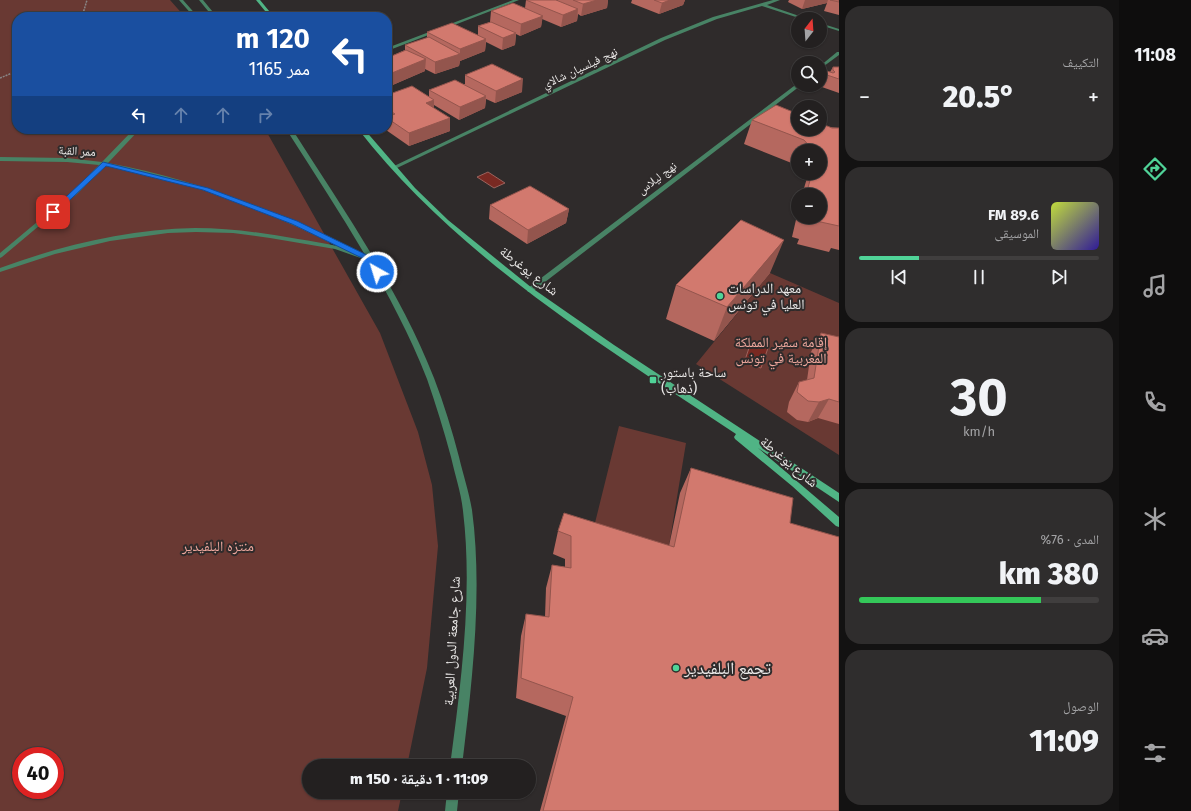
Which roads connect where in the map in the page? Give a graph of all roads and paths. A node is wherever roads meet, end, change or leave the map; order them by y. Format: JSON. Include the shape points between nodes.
{"nodes":[{"id":1,"x":87,"y":0,"type":"edge"},
{"id":2,"x":182,"y":0,"type":"edge"},
{"id":3,"x":201,"y":0,"type":"edge"},
{"id":4,"x":258,"y":0,"type":"edge"},
{"id":5,"x":517,"y":0,"type":"edge"},
{"id":6,"x":778,"y":0,"type":"edge"},
{"id":7,"x":761,"y":4,"type":"junction"},
{"id":8,"x":83,"y":12,"type":"edge"},
{"id":9,"x":191,"y":12,"type":"edge"},
{"id":10,"x":211,"y":12,"type":"edge"},
{"id":11,"x":268,"y":12,"type":"edge"},
{"id":12,"x":791,"y":14,"type":"edge"},
{"id":13,"x":827,"y":26,"type":"edge"},
{"id":14,"x":839,"y":30,"type":"edge"},
{"id":15,"x":392,"y":48,"type":"edge"},
{"id":16,"x":839,"y":53,"type":"edge"},
{"id":17,"x":827,"y":62,"type":"edge"},
{"id":18,"x":12,"y":73,"type":"edge"},
{"id":19,"x":0,"y":78,"type":"edge"},
{"id":20,"x":791,"y":89,"type":"edge"},
{"id":21,"x":132,"y":134,"type":"edge"},
{"id":22,"x":292,"y":134,"type":"edge"},
{"id":23,"x":365,"y":134,"type":"edge"},
{"id":24,"x":0,"y":159,"type":"edge"},
{"id":25,"x":105,"y":164,"type":"junction"},
{"id":26,"x":395,"y":167,"type":"junction"},
{"id":27,"x":352,"y":251,"type":"junction"},
{"id":28,"x":0,"y":256,"type":"edge"},
{"id":29,"x":369,"y":259,"type":"junction"},
{"id":30,"x":0,"y":270,"type":"edge"},
{"id":31,"x":530,"y":290,"type":"junction"},
{"id":32,"x":702,"y":408,"type":"junction"},
{"id":33,"x":839,"y":498,"type":"edge"},
{"id":34,"x":839,"y":523,"type":"edge"},
{"id":35,"x":457,"y":759,"type":"edge"},
{"id":36,"x":452,"y":799,"type":"edge"},
{"id":37,"x":451,"y":811,"type":"edge"}],
"edges":[{"from":1,"to":8,"type":"path"},
{"from":2,"to":9,"type":"street"},
{"from":3,"to":10,"type":"street"},
{"from":4,"to":11,"type":"main road"},
{"from":5,"to":15,"type":"street"},
{"from":6,"to":7,"type":"street","name":"نهج فيلسيان شالاي"},
{"from":7,"to":12,"type":"street"},
{"from":7,"to":26,"type":"street","name":"نهج فيلسيان شالاي","via":[[715,18],[663,39]]},
{"from":13,"to":14,"type":"street"},
{"from":16,"to":17,"type":"street"},
{"from":18,"to":19,"type":"path"},
{"from":20,"to":31,"type":"street","name":"نهج ليلاس"},
{"from":21,"to":25,"type":"street"},
{"from":22,"to":29,"type":"street","name":"شارع جامعة الدول العربية"},
{"from":23,"to":26,"type":"main road","name":"شارع يوغرطة"},
{"from":24,"to":25,"type":"street","name":"ممر القبة"},
{"from":25,"to":27,"type":"street","name":"ممر القبة","via":[[206,189],[294,223]]},
{"from":25,"to":28,"type":"street","via":[[75,194]]},
{"from":26,"to":31,"type":"main road","name":"شارع يوغرطة","via":[[413,189],[446,221]]},
{"from":27,"to":29,"type":"street","name":"ممر القبة"},
{"from":27,"to":30,"type":"street","name":"ممر القبة","via":[[254,233],[222,230],[188,231],[79,245]]},
{"from":29,"to":35,"type":"street","name":"شارع جامعة الدول العربية","via":[[401,311],[423,359],[452,440],[468,515],[472,596],[466,689]]},
{"from":31,"to":32,"type":"main road","name":"شارع يوغرطة"},
{"from":32,"to":33,"type":"main road","name":"شارع يوغرطة"},
{"from":32,"to":34,"type":"main road","name":"شارع يوغرطة"},
{"from":36,"to":37,"type":"street"}]}
